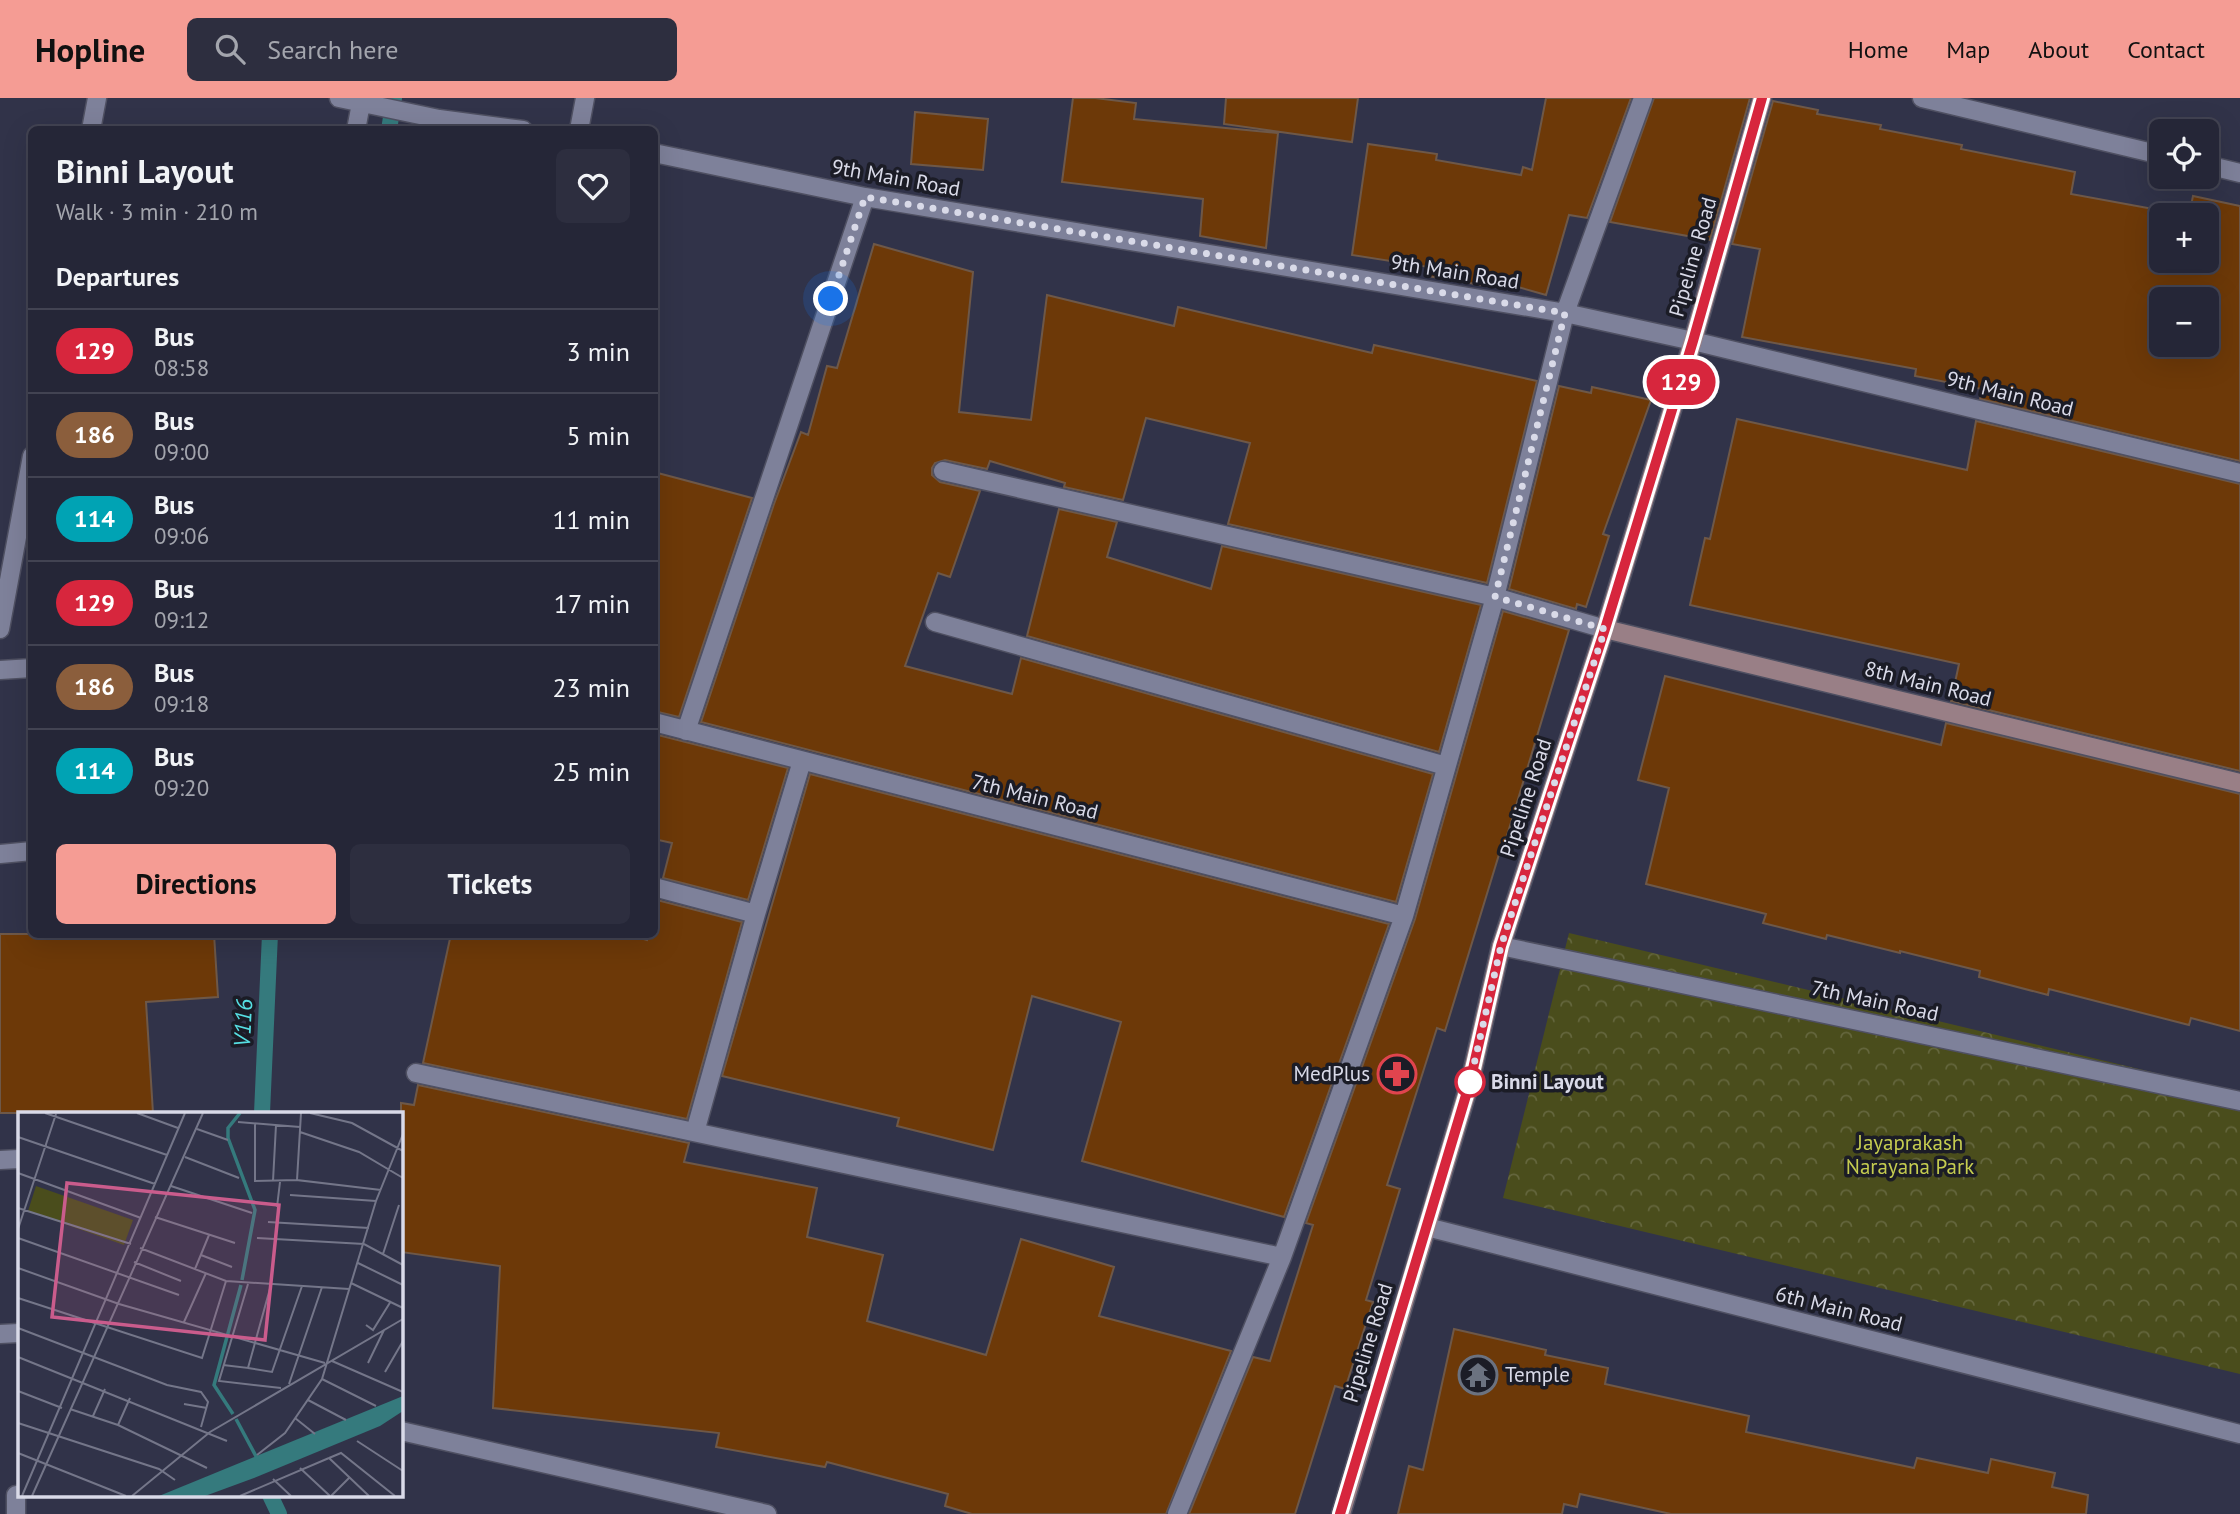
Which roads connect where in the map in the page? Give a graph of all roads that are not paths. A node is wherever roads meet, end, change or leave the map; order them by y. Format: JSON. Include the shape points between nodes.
{"nodes":[{"id":1,"x":97,"y":98,"type":"edge"},
{"id":2,"x":339,"y":98,"type":"edge"},
{"id":3,"x":585,"y":98,"type":"edge"},
{"id":4,"x":1643,"y":98,"type":"edge"},
{"id":5,"x":1762,"y":98,"type":"edge"},
{"id":6,"x":1922,"y":98,"type":"edge"},
{"id":7,"x":364,"y":102,"type":"edge"},
{"id":8,"x":92,"y":126,"type":"edge"},
{"id":9,"x":357,"y":126,"type":"edge"},
{"id":10,"x":495,"y":126,"type":"edge"},
{"id":11,"x":580,"y":126,"type":"edge"},
{"id":12,"x":2149,"y":152,"type":"edge"},
{"id":13,"x":658,"y":154,"type":"edge"},
{"id":14,"x":2219,"y":168,"type":"edge"},
{"id":15,"x":2240,"y":173,"type":"edge"},
{"id":16,"x":865,"y":197,"type":"junction"},
{"id":17,"x":1565,"y":313,"type":"junction"},
{"id":18,"x":1693,"y":341,"type":"junction"},
{"id":19,"x":943,"y":471,"type":"dead end"},
{"id":20,"x":2240,"y":473,"type":"edge"},
{"id":21,"x":28,"y":478,"type":"edge"},
{"id":22,"x":1495,"y":597,"type":"junction"},
{"id":23,"x":935,"y":622,"type":"dead end"},
{"id":24,"x":0,"y":629,"type":"edge"},
{"id":25,"x":1605,"y":629,"type":"junction"},
{"id":26,"x":28,"y":668,"type":"edge"},
{"id":27,"x":0,"y":670,"type":"edge"},
{"id":28,"x":658,"y":723,"type":"edge"},
{"id":29,"x":686,"y":731,"type":"junction"},
{"id":30,"x":802,"y":761,"type":"junction"},
{"id":31,"x":1446,"y":766,"type":"junction"},
{"id":32,"x":2240,"y":783,"type":"edge"},
{"id":33,"x":28,"y":851,"type":"edge"},
{"id":34,"x":0,"y":853,"type":"edge"},
{"id":35,"x":658,"y":888,"type":"edge"},
{"id":36,"x":756,"y":914,"type":"junction"},
{"id":37,"x":1404,"y":916,"type":"junction"},
{"id":38,"x":1501,"y":946,"type":"junction"},
{"id":39,"x":416,"y":1073,"type":"dead end"},
{"id":40,"x":2240,"y":1101,"type":"edge"},
{"id":41,"x":695,"y":1132,"type":"junction"},
{"id":42,"x":18,"y":1159,"type":"edge"},
{"id":43,"x":0,"y":1160,"type":"edge"},
{"id":44,"x":1427,"y":1227,"type":"junction"},
{"id":45,"x":1282,"y":1257,"type":"junction"},
{"id":46,"x":18,"y":1333,"type":"edge"},
{"id":47,"x":0,"y":1334,"type":"edge"},
{"id":48,"x":402,"y":1431,"type":"edge"},
{"id":49,"x":2240,"y":1434,"type":"edge"},
{"id":50,"x":16,"y":1495,"type":"dead end"},
{"id":51,"x":16,"y":1514,"type":"edge"},
{"id":52,"x":767,"y":1514,"type":"edge"},
{"id":53,"x":1177,"y":1514,"type":"edge"},
{"id":54,"x":1340,"y":1514,"type":"edge"}],
"edges":[{"from":1,"to":8,"type":"street"},
{"from":2,"to":7,"type":"street"},
{"from":3,"to":11,"type":"street"},
{"from":4,"to":17,"type":"street"},
{"from":5,"to":18,"type":"main road","name":"Pipeline Road"},
{"from":6,"to":12,"type":"street"},
{"from":7,"to":9,"type":"street"},
{"from":7,"to":10,"type":"street"},
{"from":13,"to":16,"type":"street","name":"9th Main Road"},
{"from":14,"to":15,"type":"street"},
{"from":16,"to":17,"type":"street","name":"9th Main Road"},
{"from":16,"to":29,"type":"street"},
{"from":17,"to":18,"type":"street","name":"9th Main Road"},
{"from":17,"to":22,"type":"street"},
{"from":18,"to":20,"type":"street","name":"9th Main Road"},
{"from":18,"to":25,"type":"main road","name":"Pipeline Road"},
{"from":19,"to":22,"type":"street"},
{"from":21,"to":24,"type":"street"},
{"from":22,"to":25,"type":"street"},
{"from":22,"to":31,"type":"street"},
{"from":23,"to":31,"type":"street"},
{"from":25,"to":32,"type":"main road","name":"8th Main Road"},
{"from":25,"to":38,"type":"main road","name":"Pipeline Road"},
{"from":26,"to":27,"type":"street"},
{"from":28,"to":29,"type":"street","name":"7th Main Road"},
{"from":29,"to":30,"type":"street","name":"7th Main Road"},
{"from":30,"to":36,"type":"street"},
{"from":30,"to":37,"type":"street","name":"7th Main Road"},
{"from":31,"to":37,"type":"street"},
{"from":33,"to":34,"type":"street"},
{"from":35,"to":36,"type":"street"},
{"from":36,"to":41,"type":"street"},
{"from":37,"to":45,"type":"street"},
{"from":38,"to":40,"type":"street","name":"7th Main Road"},
{"from":38,"to":44,"type":"main road","name":"Pipeline Road","via":[[1470,1082]]},
{"from":39,"to":41,"type":"street"},
{"from":41,"to":45,"type":"street"},
{"from":42,"to":43,"type":"street"},
{"from":44,"to":49,"type":"street","name":"6th Main Road"},
{"from":44,"to":54,"type":"main road","name":"Pipeline Road"},
{"from":45,"to":53,"type":"street"},
{"from":46,"to":47,"type":"street"},
{"from":48,"to":52,"type":"street"},
{"from":50,"to":51,"type":"street"}]}
